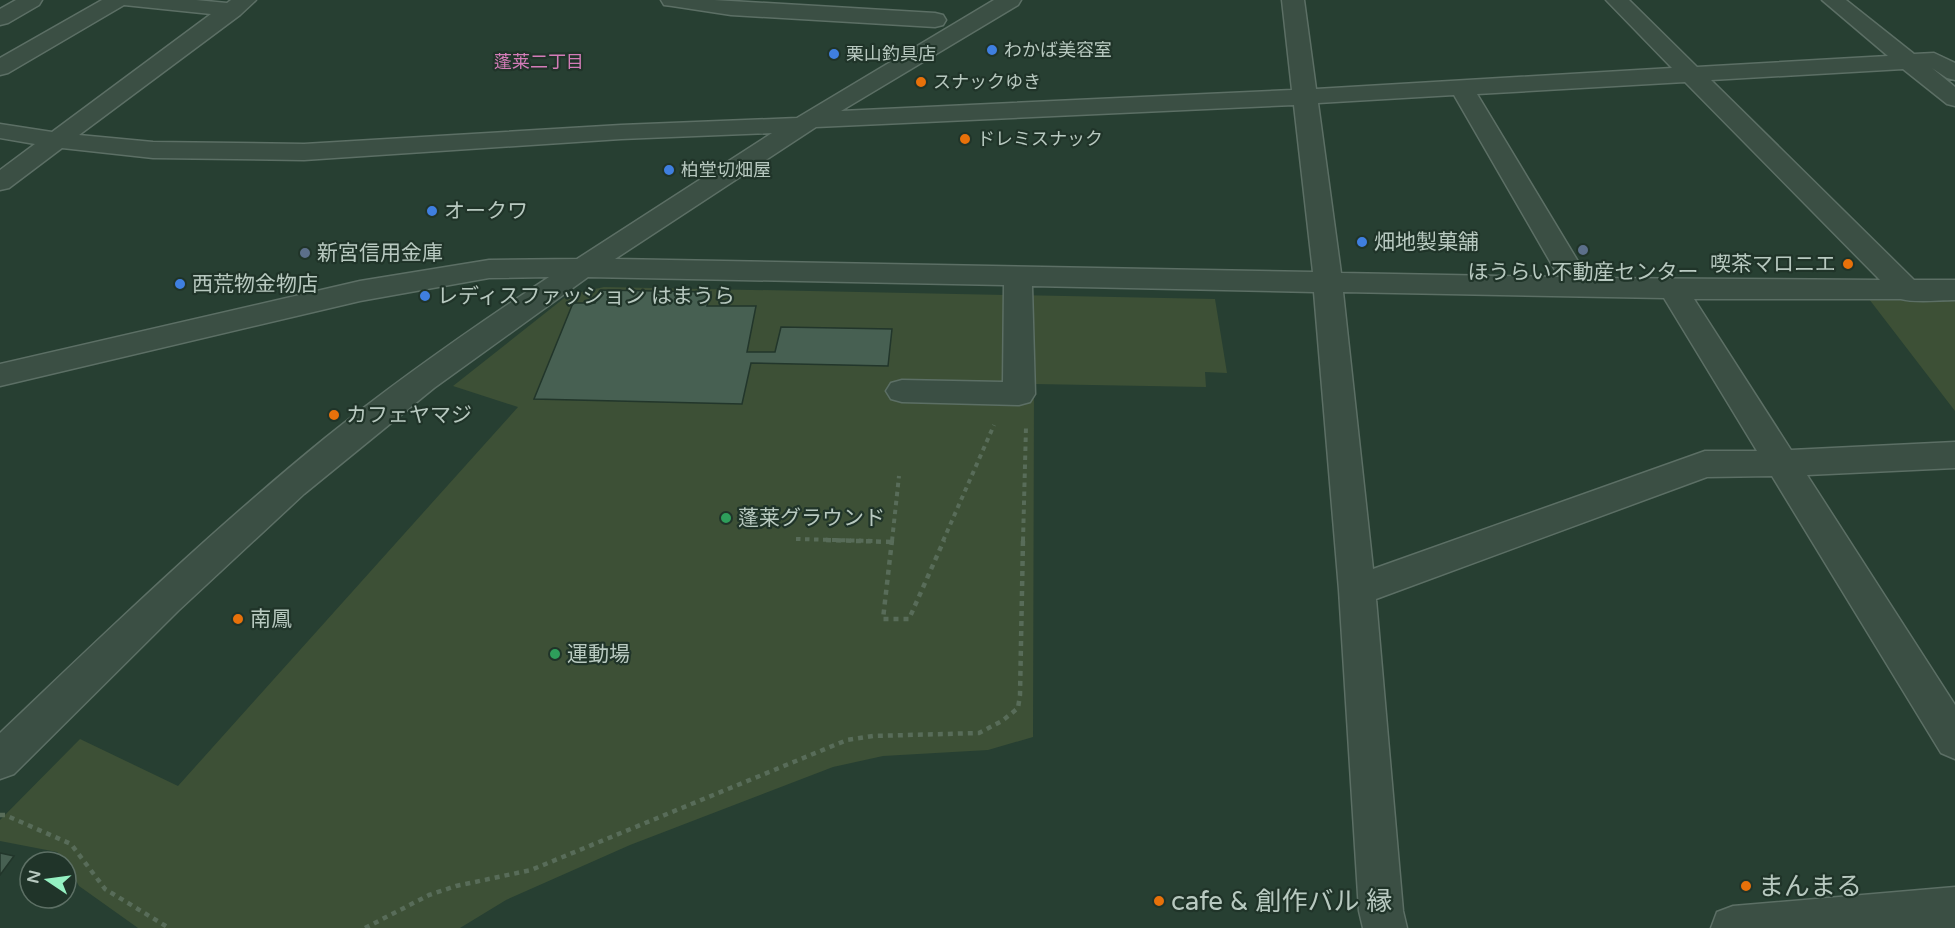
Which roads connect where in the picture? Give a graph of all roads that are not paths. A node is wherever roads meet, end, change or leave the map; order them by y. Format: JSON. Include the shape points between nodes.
{"nodes":[{"id":1,"x":31,"y":0,"type":"edge"},
{"id":2,"x":118,"y":0,"type":"edge"},
{"id":3,"x":129,"y":0,"type":"edge"},
{"id":4,"x":672,"y":0,"type":"edge"},
{"id":5,"x":1010,"y":0,"type":"edge"},
{"id":6,"x":1293,"y":0,"type":"edge"},
{"id":7,"x":1617,"y":0,"type":"edge"},
{"id":8,"x":1833,"y":0,"type":"edge"},
{"id":9,"x":238,"y":5,"type":"edge"},
{"id":10,"x":0,"y":18,"type":"edge"},
{"id":11,"x":935,"y":21,"type":"edge"},
{"id":12,"x":1909,"y":61,"type":"junction"},
{"id":13,"x":0,"y":68,"type":"edge"},
{"id":14,"x":1955,"y":73,"type":"edge"},
{"id":15,"x":1694,"y":74,"type":"junction"},
{"id":16,"x":1462,"y":88,"type":"junction"},
{"id":17,"x":1303,"y":97,"type":"junction"},
{"id":18,"x":1955,"y":99,"type":"edge"},
{"id":19,"x":806,"y":123,"type":"junction"},
{"id":20,"x":0,"y":131,"type":"edge"},
{"id":21,"x":57,"y":140,"type":"junction"},
{"id":22,"x":0,"y":182,"type":"edge"},
{"id":23,"x":578,"y":270,"type":"junction"},
{"id":24,"x":1018,"y":278,"type":"junction"},
{"id":25,"x":1328,"y":283,"type":"junction"},
{"id":26,"x":1580,"y":288,"type":"junction"},
{"id":27,"x":1673,"y":289,"type":"junction"},
{"id":28,"x":1955,"y":290,"type":"edge"},
{"id":29,"x":1909,"y":292,"type":"junction"},
{"id":30,"x":0,"y":375,"type":"edge"},
{"id":31,"x":902,"y":391,"type":"dead end"},
{"id":32,"x":1955,"y":454,"type":"edge"},
{"id":33,"x":1782,"y":463,"type":"junction"},
{"id":34,"x":1357,"y":590,"type":"junction"},
{"id":35,"x":1955,"y":741,"type":"edge"},
{"id":36,"x":0,"y":760,"type":"edge"},
{"id":37,"x":1955,"y":909,"type":"edge"},
{"id":38,"x":1385,"y":928,"type":"edge"},
{"id":39,"x":1733,"y":928,"type":"edge"}],
"edges":[{"from":1,"to":10,"type":"street"},
{"from":2,"to":13,"type":"street"},
{"from":3,"to":9,"type":"street"},
{"from":4,"to":11,"type":"street","via":[[730,9]]},
{"from":5,"to":11,"type":"street"},
{"from":6,"to":17,"type":"street"},
{"from":7,"to":15,"type":"street"},
{"from":8,"to":12,"type":"street"},
{"from":9,"to":21,"type":"street"},
{"from":11,"to":19,"type":"street"},
{"from":12,"to":14,"type":"street","via":[[1934,60]]},
{"from":12,"to":15,"type":"street"},
{"from":12,"to":18,"type":"street"},
{"from":15,"to":16,"type":"street"},
{"from":15,"to":29,"type":"street"},
{"from":16,"to":17,"type":"street"},
{"from":16,"to":26,"type":"street"},
{"from":17,"to":19,"type":"street"},
{"from":17,"to":25,"type":"street"},
{"from":19,"to":21,"type":"street","via":[[304,152],[153,150]]},
{"from":19,"to":23,"type":"street"},
{"from":20,"to":21,"type":"street"},
{"from":21,"to":22,"type":"street"},
{"from":23,"to":24,"type":"street"},
{"from":23,"to":30,"type":"street","via":[[489,269],[360,291]]},
{"from":23,"to":36,"type":"street","via":[[496,326],[254,517]]},
{"from":24,"to":25,"type":"street"},
{"from":24,"to":31,"type":"street","via":[[1013,394]]},
{"from":25,"to":26,"type":"street"},
{"from":25,"to":34,"type":"street"},
{"from":26,"to":27,"type":"street"},
{"from":27,"to":29,"type":"street"},
{"from":27,"to":33,"type":"street"},
{"from":28,"to":29,"type":"street"},
{"from":32,"to":33,"type":"street"},
{"from":33,"to":34,"type":"street","via":[[1705,464]]},
{"from":33,"to":35,"type":"street"},
{"from":34,"to":38,"type":"street"},
{"from":37,"to":39,"type":"street"}]}
